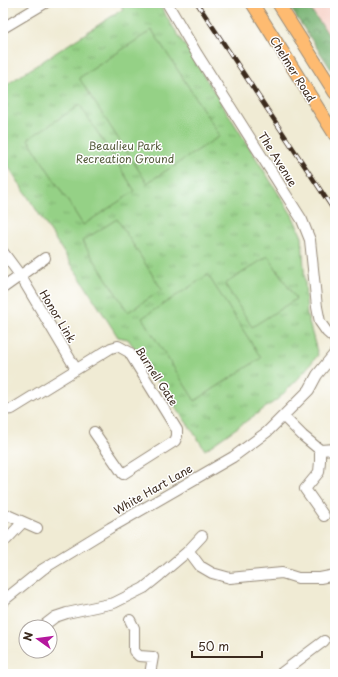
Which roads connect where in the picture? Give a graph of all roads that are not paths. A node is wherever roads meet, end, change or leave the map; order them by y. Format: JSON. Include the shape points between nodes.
{"nodes":[{"id":1,"x":45,"y":3,"type":"edge"},
{"id":2,"x":167,"y":3,"type":"edge"},
{"id":3,"x":252,"y":3,"type":"edge"},
{"id":4,"x":278,"y":3,"type":"edge"},
{"id":5,"x":3,"y":28,"type":"edge"},
{"id":6,"x":335,"y":93,"type":"edge"},
{"id":7,"x":335,"y":135,"type":"edge"},
{"id":8,"x":3,"y":252,"type":"edge"},
{"id":9,"x":45,"y":258,"type":"dead end"},
{"id":10,"x":20,"y":275,"type":"junction"},
{"id":11,"x":3,"y":288,"type":"edge"},
{"id":12,"x":335,"y":338,"type":"edge"},
{"id":13,"x":335,"y":353,"type":"edge"},
{"id":14,"x":335,"y":364,"type":"edge"},
{"id":15,"x":76,"y":369,"type":"junction"},
{"id":16,"x":309,"y":390,"type":"junction"},
{"id":17,"x":3,"y":410,"type":"edge"},
{"id":18,"x":284,"y":416,"type":"junction"},
{"id":19,"x":94,"y":432,"type":"dead end"},
{"id":20,"x":335,"y":449,"type":"edge"},
{"id":21,"x":320,"y":450,"type":"junction"},
{"id":22,"x":3,"y":513,"type":"edge"},
{"id":23,"x":324,"y":516,"type":"dead end"},
{"id":24,"x":23,"y":522,"type":"junction"},
{"id":25,"x":38,"y":528,"type":"dead end"},
{"id":26,"x":202,"y":536,"type":"dead end"},
{"id":27,"x":6,"y":540,"type":"dead end"},
{"id":28,"x":187,"y":552,"type":"junction"},
{"id":29,"x":335,"y":575,"type":"edge"},
{"id":30,"x":3,"y":601,"type":"edge"},
{"id":31,"x":52,"y":619,"type":"edge"},
{"id":32,"x":130,"y":620,"type":"dead end"},
{"id":33,"x":324,"y":642,"type":"dead end"},
{"id":34,"x":150,"y":674,"type":"edge"},
{"id":35,"x":280,"y":674,"type":"edge"}],
"edges":[{"from":1,"to":5,"type":"street"},
{"from":2,"to":12,"type":"street","name":"The Avenue","via":[[302,220],[310,240],[320,322]]},
{"from":3,"to":7,"type":"main road","name":"Chelmer Road"},
{"from":4,"to":6,"type":"main road","name":"Chelmer Road"},
{"from":8,"to":10,"type":"street","name":"Honor Link"},
{"from":9,"to":10,"type":"street"},
{"from":10,"to":11,"type":"street"},
{"from":10,"to":15,"type":"street","name":"Honor Link"},
{"from":13,"to":16,"type":"street","name":"White Hart Lane","via":[[317,375]]},
{"from":14,"to":16,"type":"street","name":"White Hart Lane","via":[[316,386]]},
{"from":15,"to":17,"type":"street","name":"Burnell Gate","via":[[12,409]]},
{"from":15,"to":19,"type":"street","name":"Burnell Gate","via":[[111,348],[118,346],[129,352],[177,430],[177,436],[175,440],[122,474]]},
{"from":16,"to":18,"type":"street","name":"White Hart Lane"},
{"from":18,"to":21,"type":"street"},
{"from":18,"to":30,"type":"street","name":"White Hart Lane","via":[[233,457],[43,569]]},
{"from":20,"to":21,"type":"street"},
{"from":21,"to":23,"type":"street","via":[[319,472],[305,490]]},
{"from":22,"to":24,"type":"street"},
{"from":24,"to":25,"type":"street"},
{"from":24,"to":27,"type":"street"},
{"from":26,"to":28,"type":"street"},
{"from":28,"to":29,"type":"street","via":[[200,566],[212,573],[230,578],[282,573],[298,578]]},
{"from":28,"to":31,"type":"street","via":[[137,592],[114,603],[67,613]]},
{"from":32,"to":34,"type":"street","via":[[134,628],[134,651],[138,656],[152,657]]},
{"from":33,"to":35,"type":"street"}]}
